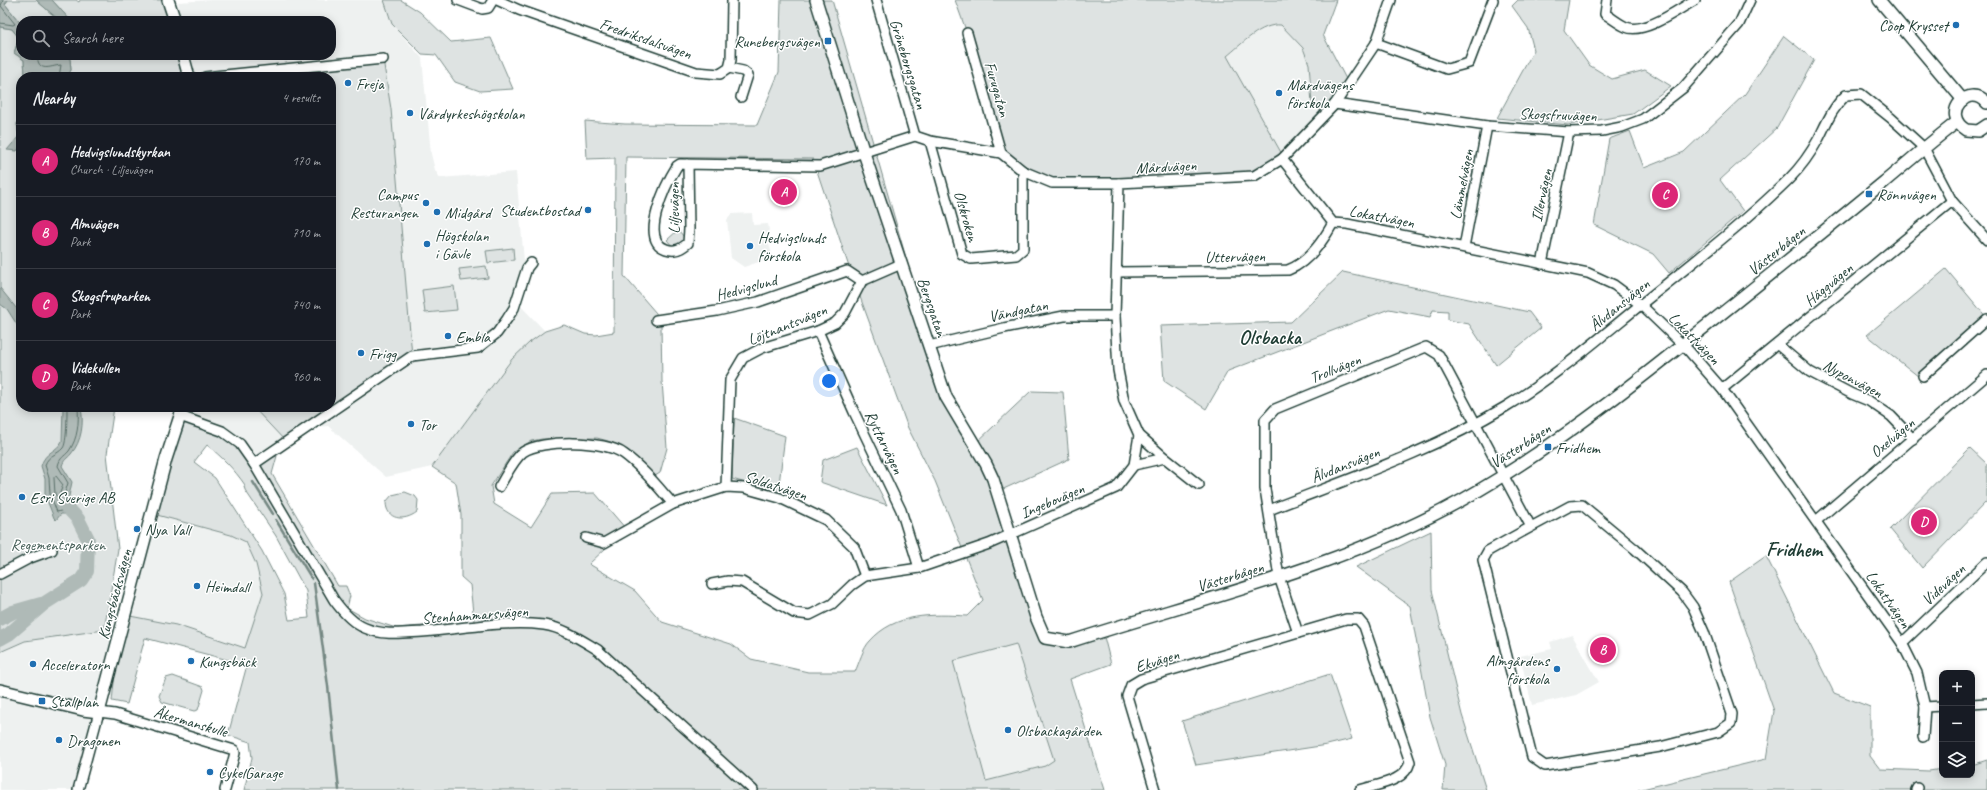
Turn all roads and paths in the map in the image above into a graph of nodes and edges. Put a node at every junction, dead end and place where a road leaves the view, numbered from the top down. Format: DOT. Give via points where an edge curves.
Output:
graph roads {
  1 [pos="168,0"];
  2 [pos="458,0"];
  3 [pos="493,0"];
  4 [pos="497,0"];
  5 [pos="732,0"];
  6 [pos="816,0"];
  7 [pos="876,0"];
  8 [pos="1391,0"];
  9 [pos="1493,0"];
  10 [pos="1607,0"];
  11 [pos="1695,0"];
  12 [pos="1750,0"];
  13 [pos="1879,0"];
  14 [pos="173,16"];
  15 [pos="967,33"];
  16 [pos="1376,43"];
  17 [pos="184,60"];
  18 [pos="383,60"];
  19 [pos="729,68"];
  20 [pos="188,72"];
  21 [pos="257,72"];
  22 [pos="741,97"];
  23 [pos="1963,100"];
  24 [pos="1987,103"];
  25 [pos="1335,104"];
  26 [pos="1957,122"];
  27 [pos="1487,126"];
  28 [pos="1986,129"];
  29 [pos="1569,132"];
  30 [pos="915,136"];
  31 [pos="930,141"];
  32 [pos="1924,148"];
  33 [pos="1001,152"];
  34 [pos="864,154"];
  35 [pos="1282,159"];
  36 [pos="688,164"];
  37 [pos="1023,171"];
  38 [pos="1119,183"];
  39 [pos="1952,200"];
  40 [pos="1333,223"];
  41 [pos="1987,240"];
  42 [pos="1464,247"];
  43 [pos="531,263"];
  44 [pos="901,264"];
  45 [pos="1542,264"];
  46 [pos="1116,272"];
  47 [pos="862,280"];
  48 [pos="1641,305"];
  49 [pos="1115,316"];
  50 [pos="1987,319"];
  51 [pos="656,320"];
  52 [pos="818,331"];
  53 [pos="1683,345"];
  54 [pos="1778,345"];
  55 [pos="929,346"];
  56 [pos="1923,376"];
  57 [pos="1986,378"];
  58 [pos="1722,389"];
  59 [pos="336,408"];
  60 [pos="181,412"];
  61 [pos="330,412"];
  62 [pos="1476,423"];
  63 [pos="1139,435"];
  64 [pos="1913,439"];
  65 [pos="1165,458"];
  66 [pos="254,464"];
  67 [pos="1134,465"];
  68 [pos="1504,475"];
  69 [pos="1199,485"];
  70 [pos="726,486"];
  71 [pos="499,487"];
  72 [pos="673,504"];
  73 [pos="1269,510"];
  74 [pos="1816,521"];
  75 [pos="1531,527"];
  76 [pos="1011,534"];
  77 [pos="586,538"];
  78 [pos="52,550"];
  79 [pos="1987,562"];
  80 [pos="920,568"];
  81 [pos="0,574"];
  82 [pos="865,576"];
  83 [pos="1279,577"];
  84 [pos="712,584"];
  85 [pos="1036,617"];
  86 [pos="1298,633"];
  87 [pos="1902,643"];
  88 [pos="0,690"];
  89 [pos="1987,703"];
  90 [pos="1975,704"];
  91 [pos="1939,706"];
  92 [pos="1925,707"];
  93 [pos="99,712"];
  94 [pos="1923,737"];
  95 [pos="78,790"];
  96 [pos="225,790"];
  97 [pos="753,790"];
  98 [pos="1155,790"];
  99 [pos="1360,790"];
  1 -- 14 [label="street"];
  2 -- 3 [label="street" via="482,9 488,8"];
  4 -- 19 [label="street, Fredriksdalsvägen" via="696,72 720,74"];
  5 -- 19 [label="street"];
  6 -- 34 [label="street, Bergsgatan"];
  7 -- 30 [label="street, Gröneborgsgatan"];
  8 -- 16 [label="street, Mårdvägen"];
  9 -- 16 [label="street" via="1469,63 1447,68"];
  10 -- 11 [label="street" via="1605,14 1627,28 1640,28"];
  12 -- 29 [label="street, Skogsfruvägen" via="1739,24 1683,88 1643,119 1602,131"];
  13 -- 23 [label="street"];
  15 -- 33 [label="street, Furugatan"];
  16 -- 25 [label="street, Mårdvägen"];
  17 -- 20 [label="street"];
  18 -- 21 [label="street"];
  19 -- 22 [label="street" via="748,75"];
  23 -- 24 [label="street" via="1974,96"];
  23 -- 26 [label="street" via="1955,112"];
  25 -- 27 [label="street, Skogsfruvägen"];
  25 -- 35 [label="street, Mårdvägen"];
  26 -- 28 [label="street" via="1966,130"];
  26 -- 32 [label="street, Västerbågen"];
  27 -- 29 [label="street, Skogsfruvägen"];
  27 -- 42 [label="street, Lämmelvägen"];
  29 -- 45 [label="street, Illervägen"];
  30 -- 31 [label="street"];
  30 -- 34 [label="street"];
  31 -- 33 [label="street"];
  31 -- 37 [label="street, Olskroken" via="962,254 972,259 1016,255 1023,249"];
  32 -- 39 [label="street"];
  32 -- 48 [label="street, Älvdansvägen" via="1861,94 1846,95 1836,104 1818,140 1791,176 1758,208"];
  32 -- 53 [label="street, Västerbågen"];
  33 -- 37 [label="street, Mårdvägen"];
  34 -- 36 [label="street, Liljevägen" via="820,166"];
  34 -- 44 [label="street, Bergsgatan"];
  35 -- 38 [label="street, Mårdvägen" via="1254,176"];
  35 -- 40 [label="street, Lokattvägen"];
  36 -- 36 [label="street, Liljevägen" via="676,166 658,206 656,241 662,248 672,251 681,249 688,243"];
  37 -- 38 [label="street, Mårdvägen" via="1052,183"];
  38 -- 46 [label="street"];
  39 -- 41 [label="street"];
  39 -- 54 [label="street, Häggvägen"];
  40 -- 42 [label="street, Lokattvägen"];
  40 -- 46 [label="street, Uttervägen" via="1325,237 1298,266 1288,270"];
  42 -- 45 [label="street, Lokattvägen"];
  43 -- 59 [label="street" via="514,308 489,340 478,348 412,356"];
  44 -- 47 [label="street"];
  44 -- 55 [label="street, Bergsgatan"];
  45 -- 48 [label="street, Lokattvägen" via="1588,273 1614,285"];
  46 -- 49 [label="street"];
  47 -- 51 [label="street, Hedvigslund" via="847,271 758,302"];
  47 -- 52 [label="street, Löjtnantsvägen" via="845,313 835,323"];
  48 -- 53 [label="street, Lokattvägen"];
  48 -- 62 [label="street, Älvdansvägen" via="1571,362 1507,406"];
  49 -- 55 [label="street, Vändgatan" via="1064,316"];
  49 -- 63 [label="street" via="1118,370 1124,401"];
  50 -- 56 [label="street"];
  52 -- 70 [label="street, Löjtnantsvägen" via="762,348 743,358 730,380"];
  52 -- 80 [label="street, Ryttarvägen" via="901,510"];
  53 -- 58 [label="street, Lokattvägen"];
  53 -- 68 [label="street, Västerbågen" via="1587,420"];
  54 -- 58 [label="street, Häggvägen"];
  54 -- 64 [label="street, Nyponvägen" via="1810,372 1869,401 1891,416"];
  55 -- 76 [label="street, Bergsgatan" via="946,397 993,479"];
  57 -- 64 [label="street, Oxelvägen"];
  58 -- 74 [label="street, Lokattvägen"];
  60 -- 66 [label="street, Stenhammarsvägen" via="222,431 240,444"];
  60 -- 93 [label="street, Kungsbäcksvägen" via="166,459"];
  61 -- 66 [label="street"];
  62 -- 68 [label="street, Trollvägen"];
  62 -- 73 [label="street, Älvdansvägen" via="1417,451"];
  62 -- 73 [label="street, Trollvägen" via="1439,355 1426,347 1275,409 1265,420 1265,489"];
  63 -- 65 [label="street"];
  63 -- 67 [label="street, Ingebovägen"];
  64 -- 74 [label="street, Oxelvägen"];
  65 -- 67 [label="street"];
  65 -- 69 [label="street"];
  66 -- 97 [label="street, Stenhammarsvägen" via="334,600 350,619 364,628 377,632 400,634 511,624 544,625 570,634 598,650"];
  67 -- 76 [label="street, Ingebovägen" via="1116,488"];
  68 -- 75 [label="street, Trollvägen"];
  68 -- 83 [label="street, Västerbågen" via="1460,501 1398,532 1336,558"];
  70 -- 72 [label="street, Soldatvägen"];
  70 -- 82 [label="street, Soldatvägen" via="780,498 826,520 854,547"];
  71 -- 72 [label="street" via="519,456 534,447 597,443 616,449 628,457"];
  72 -- 77 [label="street, Soldatvägen" via="604,543"];
  73 -- 83 [label="street, Trollvägen"];
  74 -- 87 [label="street, Lokattvägen"];
  75 -- 75 [label="street" via="1570,506 1582,505 1682,592 1693,607 1704,632 1732,714 1731,723 1718,732 1660,747 1545,766 1532,758 1483,560 1488,551"];
  76 -- 80 [label="street, Ingebovägen"];
  76 -- 85 [label="street, Bergsgatan"];
  78 -- 81 [label="street"];
  79 -- 87 [label="street, Videvägen"];
  80 -- 82 [label="street, Ingebovägen"];
  82 -- 84 [label="street, Ingebovägen" via="832,604 810,615 794,612 742,582"];
  83 -- 85 [label="street, Västerbågen" via="1069,642 1045,638"];
  83 -- 86 [label="street"];
  86 -- 98 [label="street, Ekvägen" via="1141,679 1131,685 1127,696"];
  86 -- 99 [label="street, Ekvägen" via="1346,619 1358,620 1364,626 1410,762 1408,770 1401,777"];
  87 -- 92 [label="street, Lokattvägen" via="1917,673"];
  88 -- 93 [label="street"];
  89 -- 90 [label="street"];
  91 -- 92 [label="street"];
  92 -- 94 [label="street, Lokattvägen"];
  93 -- 95 [label="street, Kungsbäcksvägen"];
  93 -- 96 [label="street, Åkermanskulle" via="115,714 234,750 236,753"];
}
